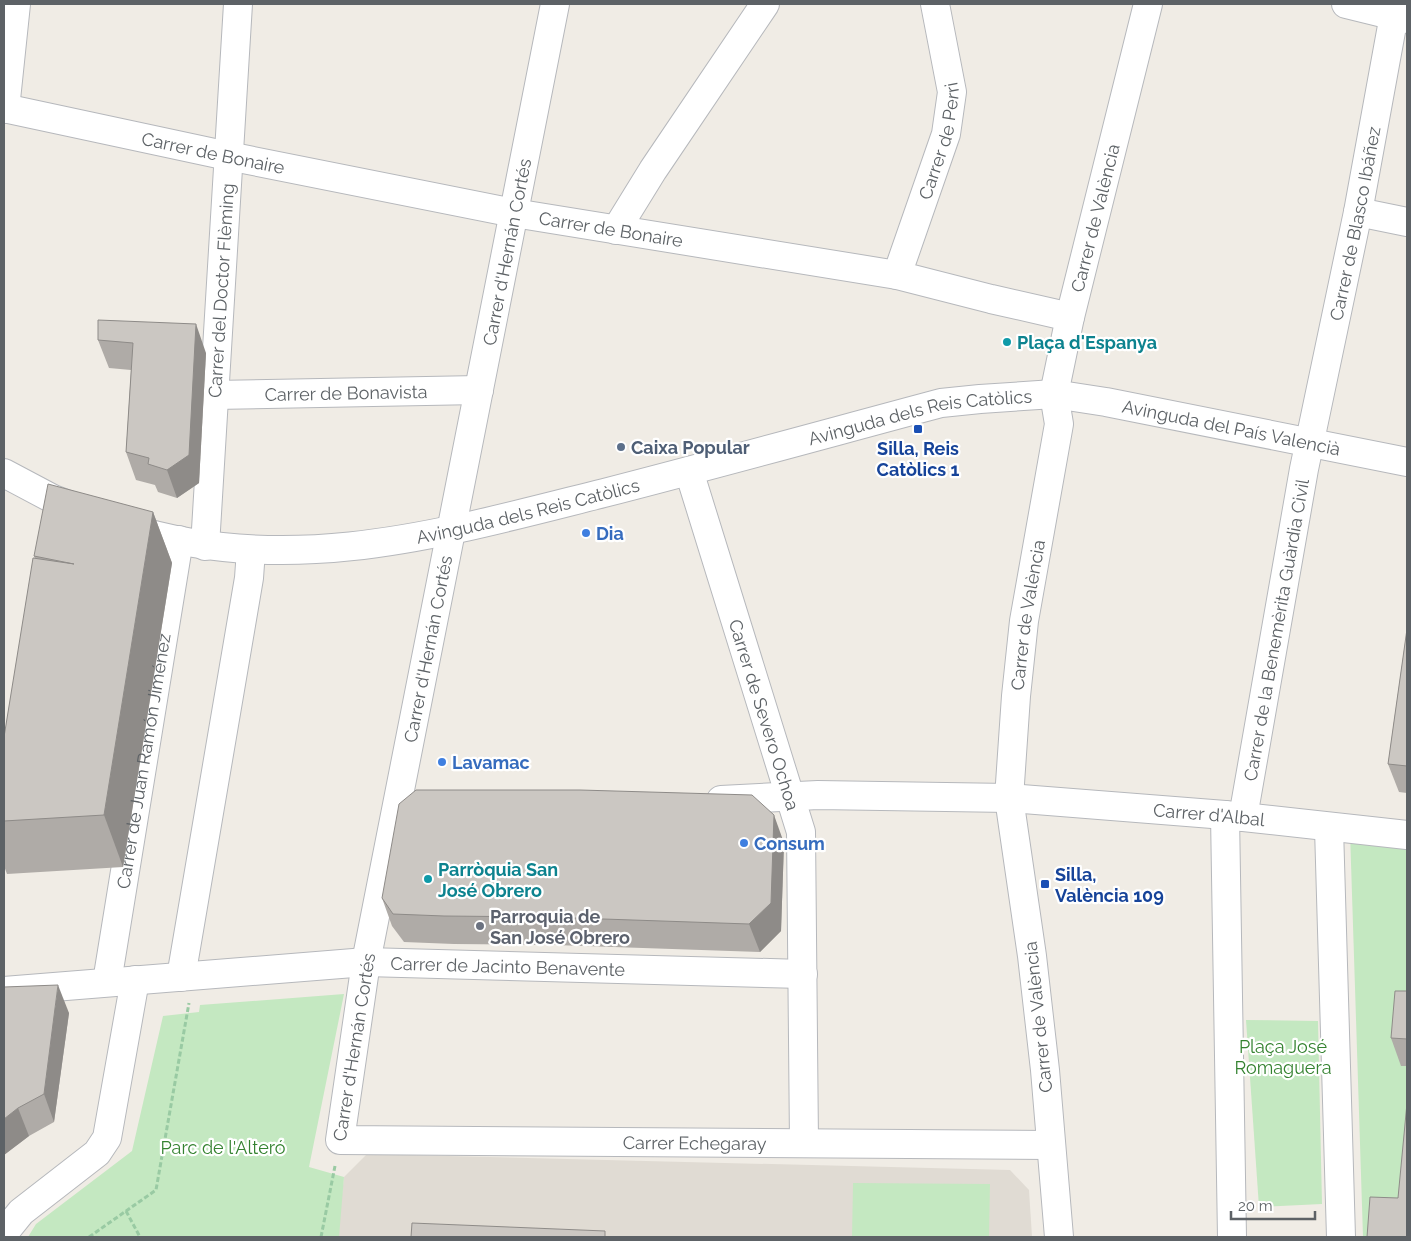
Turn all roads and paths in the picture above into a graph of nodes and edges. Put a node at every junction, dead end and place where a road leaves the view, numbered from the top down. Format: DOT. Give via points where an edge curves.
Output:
graph roads {
  1 [pos="16,4"];
  2 [pos="238,4"];
  3 [pos="555,4"];
  4 [pos="765,4"];
  5 [pos="935,4"];
  6 [pos="1148,4"];
  7 [pos="1346,4"];
  8 [pos="1399,13"];
  9 [pos="4,108"];
  10 [pos="228,156"];
  11 [pos="1358,212"];
  12 [pos="514,213"];
  13 [pos="1407,222"];
  14 [pos="616,230"];
  15 [pos="898,275"];
  16 [pos="1070,317"];
  17 [pos="480,390"];
  18 [pos="1054,394"];
  19 [pos="214,395"];
  20 [pos="1310,443"];
  21 [pos="1407,462"];
  22 [pos="689,471"];
  23 [pos="4,473"];
  24 [pos="451,531"];
  25 [pos="192,543"];
  26 [pos="251,550"];
  27 [pos="789,798"];
  28 [pos="1009,798"];
  29 [pos="701,800"];
  30 [pos="1234,816"];
  31 [pos="1329,828"];
  32 [pos="1407,835"];
  33 [pos="366,962"];
  34 [pos="803,974"];
  35 [pos="181,977"];
  36 [pos="135,980"];
  37 [pos="107,982"];
  38 [pos="4,991"];
  39 [pos="188,1010"];
  40 [pos="340,1140"];
  41 [pos="804,1143"];
  42 [pos="1050,1144"];
  43 [pos="126,1211"];
  44 [pos="4,1233"];
  45 [pos="89,1237"];
  46 [pos="140,1237"];
  47 [pos="321,1237"];
  48 [pos="1059,1237"];
  49 [pos="1232,1237"];
  50 [pos="1341,1237"];
  1 -- 9 [label="street"];
  2 -- 10 [label="street, Carrer del Doctor Flèming"];
  3 -- 12 [label="street, Carrer d'Hernán Cortés"];
  4 -- 14 [label="street"];
  5 -- 15 [label="street, Carrer de Perri" via="951,101 946,134"];
  6 -- 16 [label="street, Carrer de València"];
  7 -- 8 [label="street"];
  8 -- 11 [label="street, Carrer de Blasco Ibáñez"];
  9 -- 10 [label="street, Carrer de Bonaire"];
  10 -- 12 [label="street, Carrer de Bonaire"];
  10 -- 19 [label="street, Carrer del Doctor Flèming"];
  11 -- 13 [label="street"];
  11 -- 20 [label="street, Carrer de Blasco Ibáñez"];
  12 -- 14 [label="street, Carrer de Bonaire"];
  12 -- 17 [label="street, Carrer d'Hernán Cortés"];
  14 -- 15 [label="street, Carrer de Bonaire"];
  15 -- 16 [label="street, Carrer de Bonaire"];
  16 -- 18 [label="street, Carrer de València"];
  17 -- 19 [label="street, Carrer de Bonavista"];
  17 -- 24 [label="street, Carrer d'Hernán Cortés"];
  18 -- 20 [label="street, Avinguda del País Valencià"];
  18 -- 22 [label="street, Avinguda dels Reis Catòlics" via="941,403"];
  18 -- 28 [label="street, Carrer de València" via="1059,424 1024,621"];
  19 -- 25 [label="street, Carrer del Doctor Flèming"];
  20 -- 21 [label="street, Avinguda del País Valencià"];
  20 -- 30 [label="street, Carrer de la Benemèrita Guàrdia Civil"];
  22 -- 24 [label="street, Avinguda dels Reis Catòlics"];
  22 -- 27 [label="street, Carrer de Severo Ochoa"];
  23 -- 25 [label="street, Avinguda dels Reis Catòlics" via="50,511"];
  24 -- 26 [label="street, Avinguda dels Reis Catòlics" via="360,547 278,552"];
  24 -- 33 [label="street, Carrer d'Hernán Cortés" via="410,796"];
  25 -- 26 [label="street, Avinguda dels Reis Catòlics"];
  25 -- 37 [label="street, Carrer de Juan Ramón Jiménez"];
  26 -- 35 [label="street" via="249,578"];
  27 -- 28 [label="street, Carrer d'Albal" via="818,795"];
  27 -- 29 [label="street, Carrer d'Albal"];
  27 -- 34 [label="street, Carrer de Severo Ochoa" via="801,832"];
  28 -- 30 [label="street, Carrer d'Albal"];
  28 -- 42 [label="street, Carrer de València" via="1033,966"];
  30 -- 31 [label="street, Carrer d'Albal"];
  30 -- 49 [label="street, Carrer de la Benemèrita Guàrdia Civil"];
  31 -- 32 [label="street, Carrer d'Albal"];
  31 -- 50 [label="street"];
  33 -- 34 [label="street, Carrer de Jacinto Benavente"];
  33 -- 35 [label="street, Carrer de Jacinto Benavente"];
  33 -- 40 [label="street, Carrer d'Hernán Cortés"];
  34 -- 41 [label="street, Carrer de Severo Ochoa"];
  35 -- 36 [label="street, Carrer de Jacinto Benavente"];
  36 -- 37 [label="street, Carrer de Jacinto Benavente"];
  36 -- 44 [label="street" via="107,1138 98,1153 21,1212"];
  37 -- 38 [label="street, Carrer de Jacinto Benavente"];
  39 -- 43 [label="path" via="156,1190"];
  40 -- 41 [label="street, Carrer Echegaray"];
  40 -- 47 [label="path, Carrer d'Hernán Cortés"];
  41 -- 42 [label="street, Carrer Echegaray"];
  42 -- 48 [label="street, Carrer de València"];
  43 -- 45 [label="path"];
  43 -- 46 [label="path"];
}
